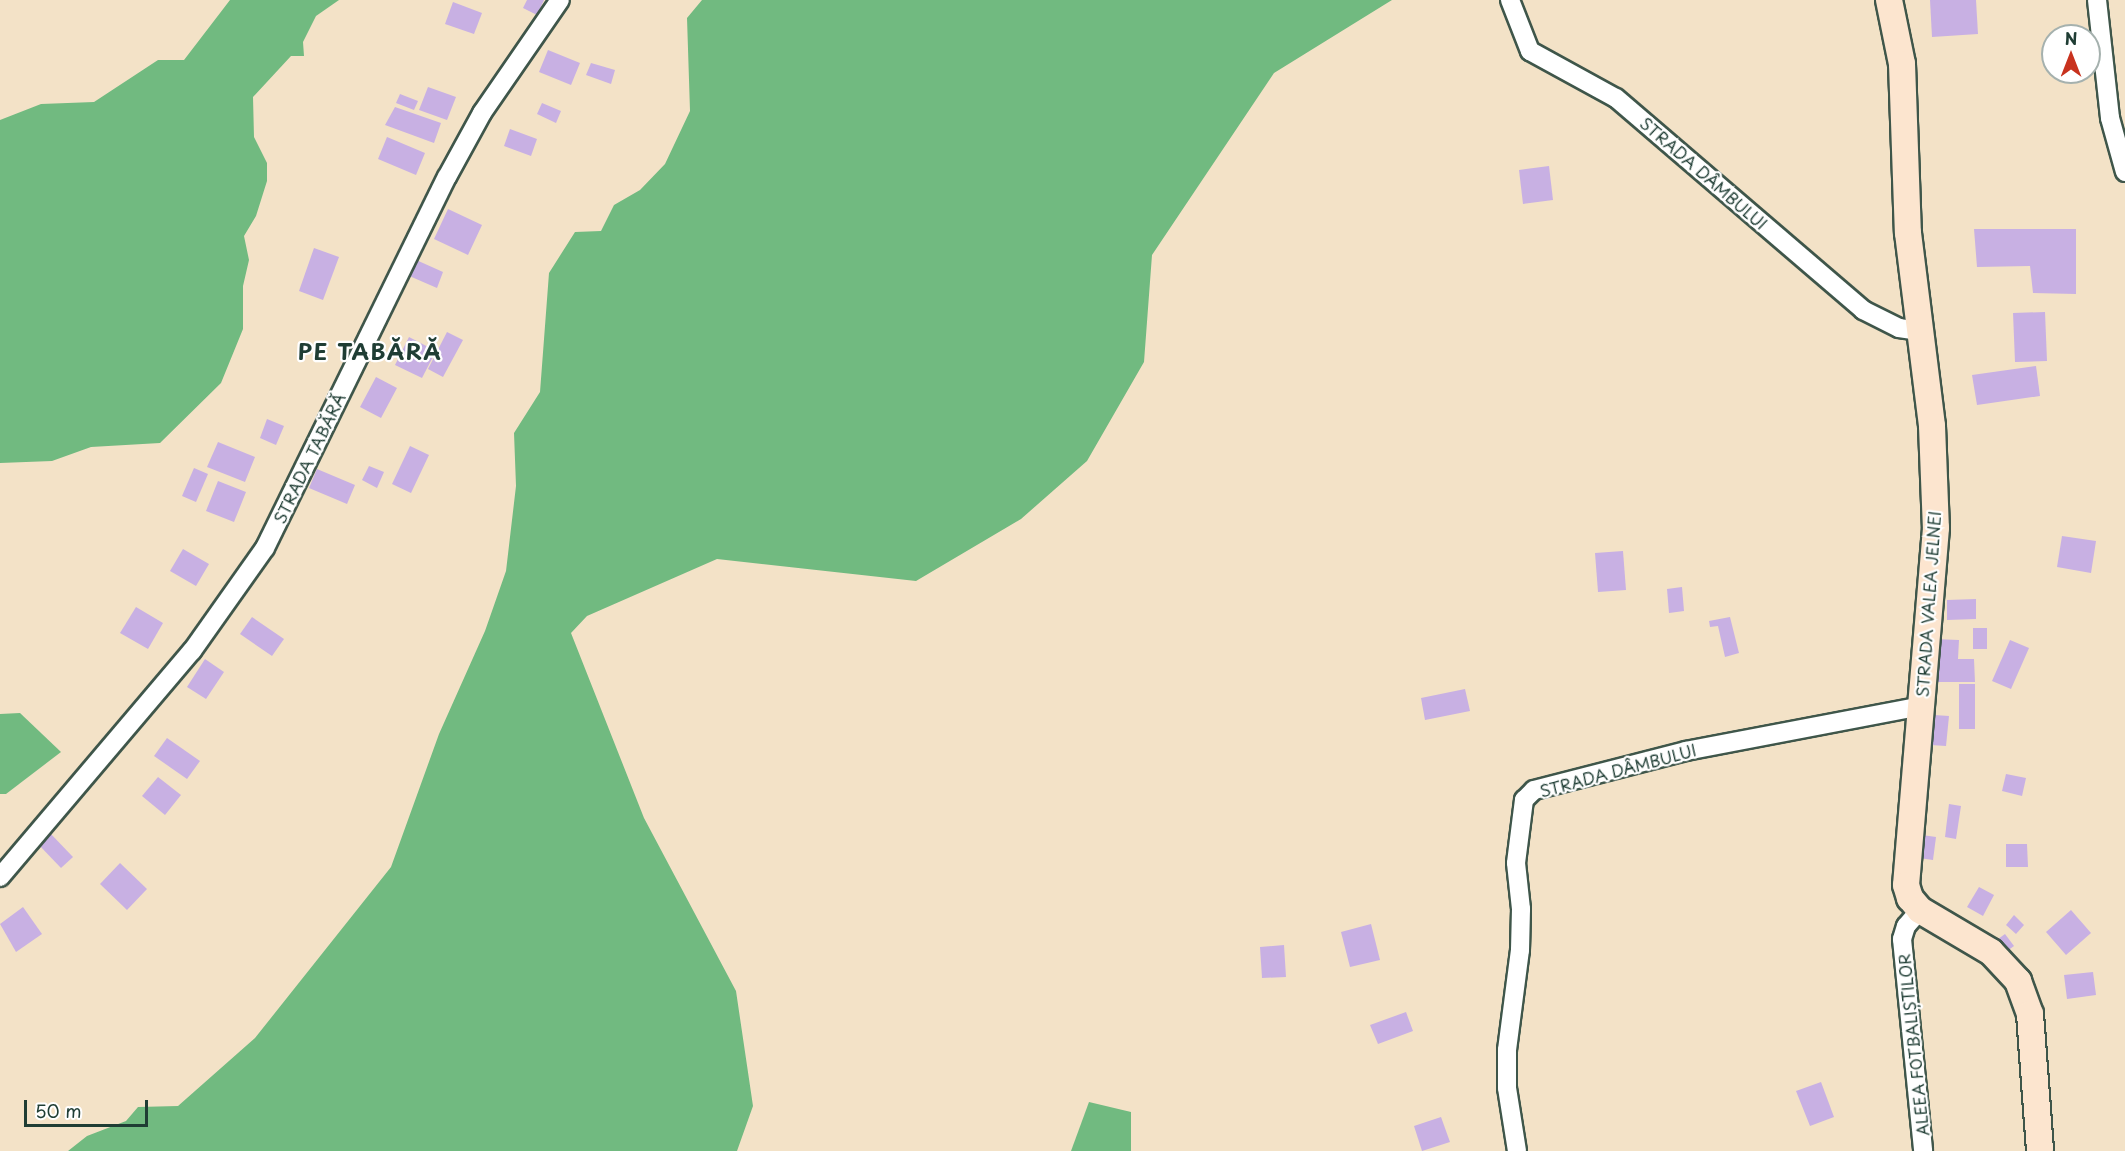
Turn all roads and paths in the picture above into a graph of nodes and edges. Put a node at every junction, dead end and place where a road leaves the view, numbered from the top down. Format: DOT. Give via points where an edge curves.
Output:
graph roads {
  1 [pos="560,0"];
  2 [pos="1510,0"];
  3 [pos="1889,0"];
  4 [pos="2097,0"];
  5 [pos="2125,172"];
  6 [pos="1918,330"];
  7 [pos="1921,706"];
  8 [pos="0,877"];
  9 [pos="1920,910"];
  10 [pos="1517,1151"];
  11 [pos="1923,1151"];
  12 [pos="2040,1151"];
  1 -- 8 [label="street, STRADA TABĂRĂ" via="482,113 447,177 265,548 192,651"];
  2 -- 6 [label="street, STRADA DÂMBULUI" via="1530,51 1616,98 1863,309 1899,328"];
  3 -- 6 [label="main road, STRADA VALEA JELNEI" via="1902,64 1908,233"];
  4 -- 5 [label="street" via="2110,118"];
  6 -- 7 [label="main road, STRADA VALEA JELNEI" via="1932,426 1936,528"];
  7 -- 9 [label="main road, STRADA VALEA JELNEI" via="1906,861 1910,898"];
  7 -- 10 [label="street, STRADA DÂMBULUI" via="1686,751 1534,790 1524,800 1517,831 1520,950 1507,1050 1507,1088"];
  9 -- 11 [label="street, ALEEA FOTBALIȘTILOR" via="1905,926 1902,939"];
  9 -- 12 [label="main road" via="1991,952 2018,981 2030,1014"];
}
